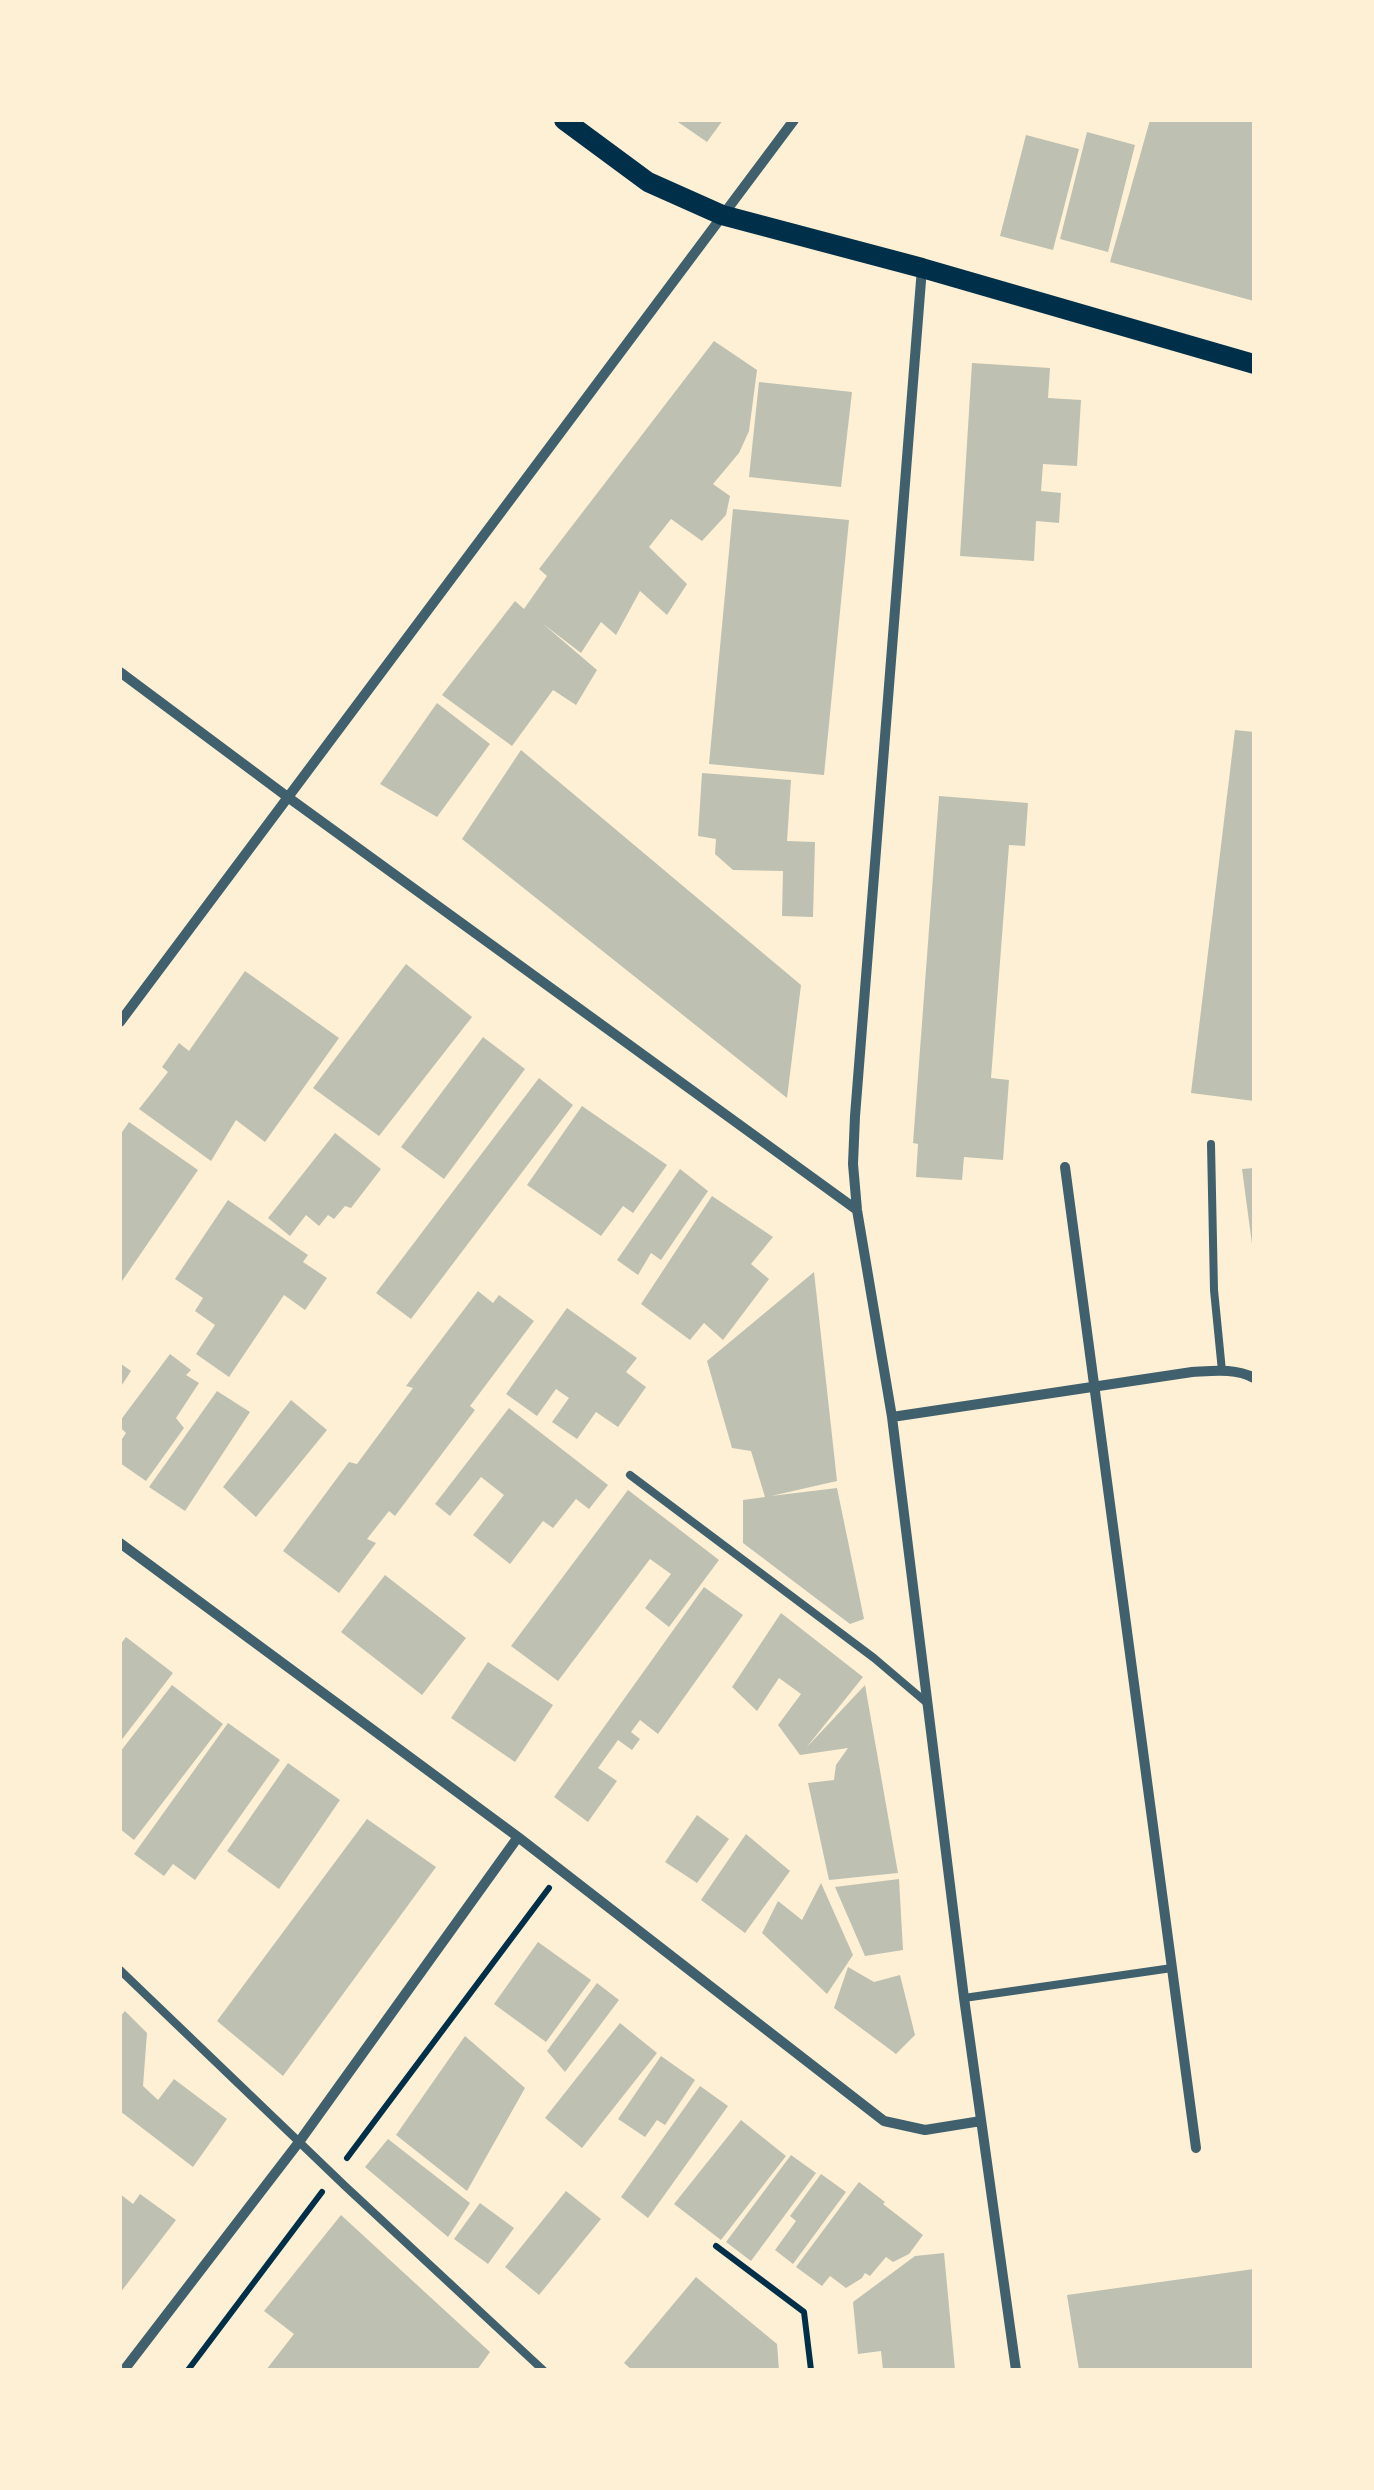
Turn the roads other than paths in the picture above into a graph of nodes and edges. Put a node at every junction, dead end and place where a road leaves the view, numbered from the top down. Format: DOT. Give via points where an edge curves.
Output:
graph roads {
  1 [pos="564,120"];
  2 [pos="794,120"];
  3 [pos="722,215"];
  4 [pos="922,268"];
  5 [pos="1254,364"];
  6 [pos="120,672"];
  7 [pos="290,798"];
  8 [pos="120,1022"];
  9 [pos="1211,1144"];
  10 [pos="1065,1168"];
  11 [pos="857,1210"];
  12 [pos="1222,1371"];
  13 [pos="1254,1378"];
  14 [pos="1094,1386"];
  15 [pos="892,1417"];
  16 [pos="630,1475"];
  17 [pos="120,1543"];
  18 [pos="928,1703"];
  19 [pos="518,1837"];
  20 [pos="1172,1968"];
  21 [pos="120,1970"];
  22 [pos="964,1998"];
  23 [pos="981,2121"];
  24 [pos="299,2142"];
  25 [pos="1196,2148"];
  26 [pos="124,2370"];
  27 [pos="544,2370"];
  28 [pos="1016,2370"];
  1 -- 3 [label="main road" via="648,182"];
  2 -- 3 [label="street"];
  3 -- 4 [label="main road"];
  3 -- 7 [label="street"];
  4 -- 5 [label="main road"];
  4 -- 11 [label="street" via="855,1116"];
  6 -- 7 [label="street"];
  7 -- 8 [label="street"];
  7 -- 11 [label="street"];
  9 -- 12 [label="lane"];
  10 -- 14 [label="street"];
  11 -- 15 [label="street"];
  12 -- 13 [label="street"];
  12 -- 14 [label="street"];
  14 -- 15 [label="street"];
  14 -- 20 [label="street"];
  15 -- 18 [label="street"];
  16 -- 18 [label="lane"];
  17 -- 19 [label="street"];
  18 -- 22 [label="street"];
  19 -- 23 [label="street" via="884,2120 924,2130"];
  19 -- 24 [label="street"];
  20 -- 22 [label="lane"];
  20 -- 25 [label="street"];
  21 -- 24 [label="lane"];
  22 -- 23 [label="street"];
  23 -- 28 [label="street"];
  24 -- 26 [label="street"];
  24 -- 27 [label="lane"];
}
